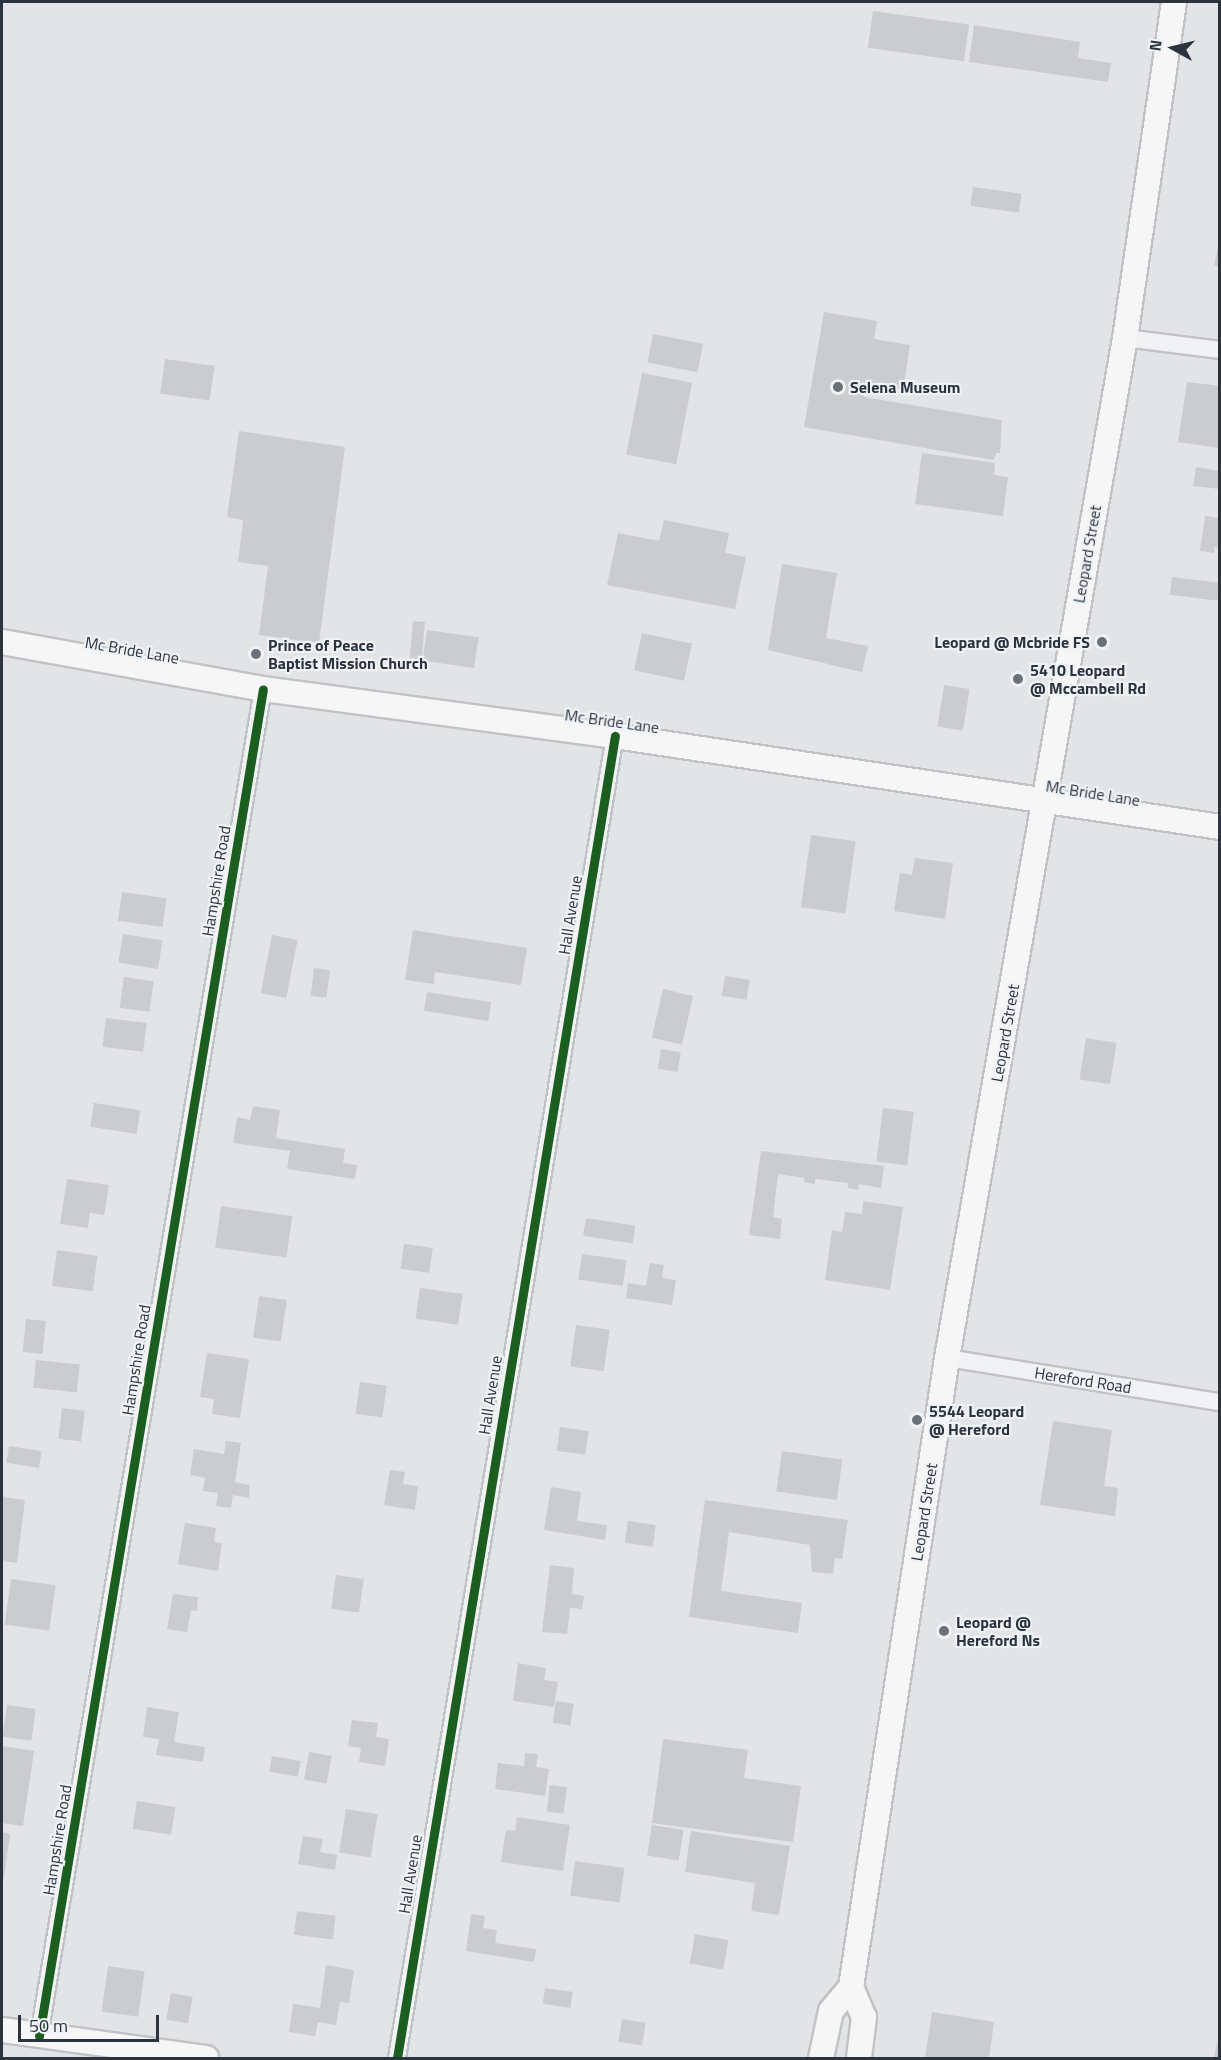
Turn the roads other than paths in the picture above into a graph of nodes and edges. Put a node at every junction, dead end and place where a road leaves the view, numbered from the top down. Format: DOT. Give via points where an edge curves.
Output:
graph roads {
  1 [pos="1174,2"];
  2 [pos="1125,338"];
  3 [pos="1220,350"];
  4 [pos="2,642"];
  5 [pos="263,689"];
  6 [pos="615,736"];
  7 [pos="1046,801"];
  8 [pos="1220,827"];
  9 [pos="947,1358"];
  10 [pos="1220,1402"];
  11 [pos="851,1987"];
  12 [pos="2,2030"];
  13 [pos="39,2036"];
  14 [pos="206,2058"];
  15 [pos="397,2058"];
  16 [pos="821,2058"];
  17 [pos="859,2058"];
  1 -- 2 [label="main road, Leopard Street"];
  2 -- 3 [label="street"];
  2 -- 7 [label="main road, Leopard Street"];
  4 -- 5 [label="main road, Mc Bride Lane"];
  5 -- 6 [label="main road, Mc Bride Lane"];
  5 -- 13 [label="street, Hampshire Road"];
  6 -- 7 [label="main road, Mc Bride Lane"];
  6 -- 15 [label="street, Hall Avenue"];
  7 -- 8 [label="main road, Mc Bride Lane"];
  7 -- 9 [label="main road, Leopard Street"];
  9 -- 10 [label="street, Hereford Road"];
  9 -- 11 [label="main road, Leopard Street"];
  11 -- 16 [label="main road" via="831,2011"];
  11 -- 17 [label="main road" via="864,2017"];
  12 -- 13 [label="main road"];
  13 -- 14 [label="main road"];
}
